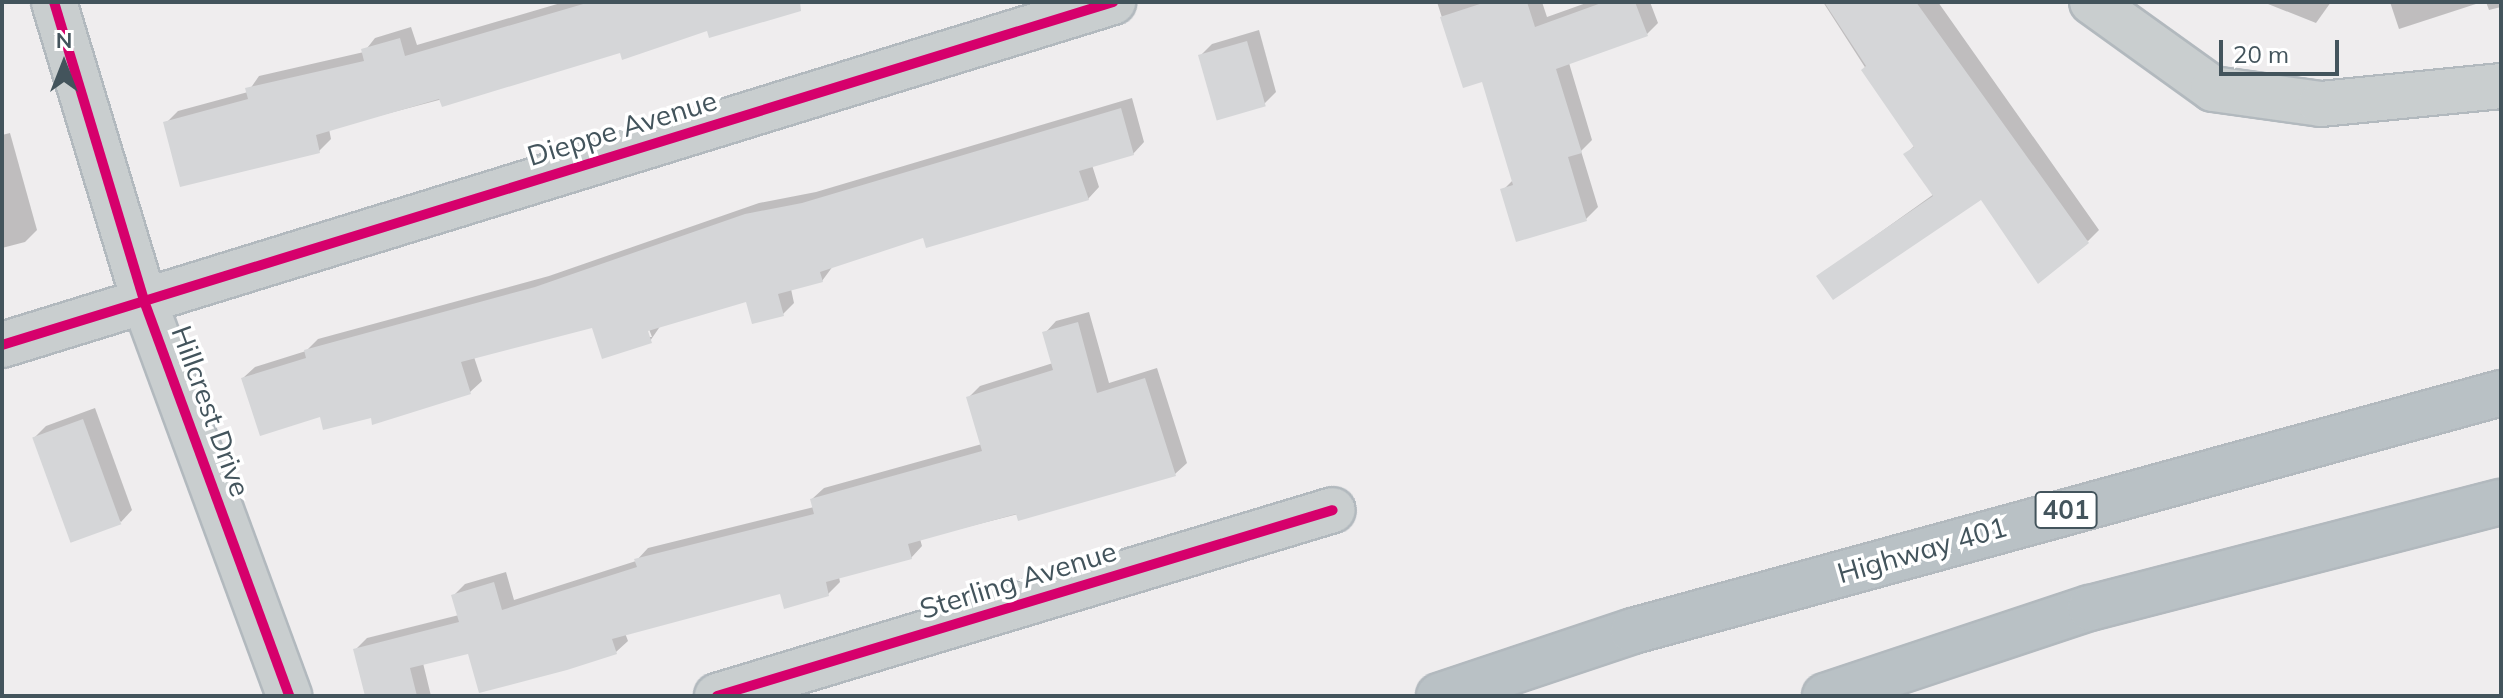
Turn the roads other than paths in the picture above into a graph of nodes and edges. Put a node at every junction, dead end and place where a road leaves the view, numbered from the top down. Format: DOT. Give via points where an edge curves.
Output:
graph roads {
  1 [pos="54,2"];
  2 [pos="1113,2"];
  3 [pos="2092,2"];
  4 [pos="2501,86"];
  5 [pos="144,301"];
  6 [pos="2,345"];
  7 [pos="2501,393"];
  8 [pos="2501,502"];
  9 [pos="1333,510"];
  10 [pos="2501,533"];
  11 [pos="2090,608"];
  12 [pos="289,696"];
  13 [pos="717,696"];
  14 [pos="1439,696"];
  15 [pos="1825,696"];
  1 -- 5 [label="street, Hillcrest Drive"];
  2 -- 5 [label="street, Dieppe Avenue"];
  3 -- 4 [label="street" via="2213,89 2321,104"];
  5 -- 6 [label="street, Dieppe Avenue"];
  5 -- 12 [label="street, Hillcrest Drive"];
  7 -- 14 [label="highway, Highway 401 / 401" via="1633,631"];
  8 -- 11 [label="highway"];
  9 -- 13 [label="street, Sterling Avenue"];
  10 -- 11 [label="highway"];
  11 -- 15 [label="highway"];
}
